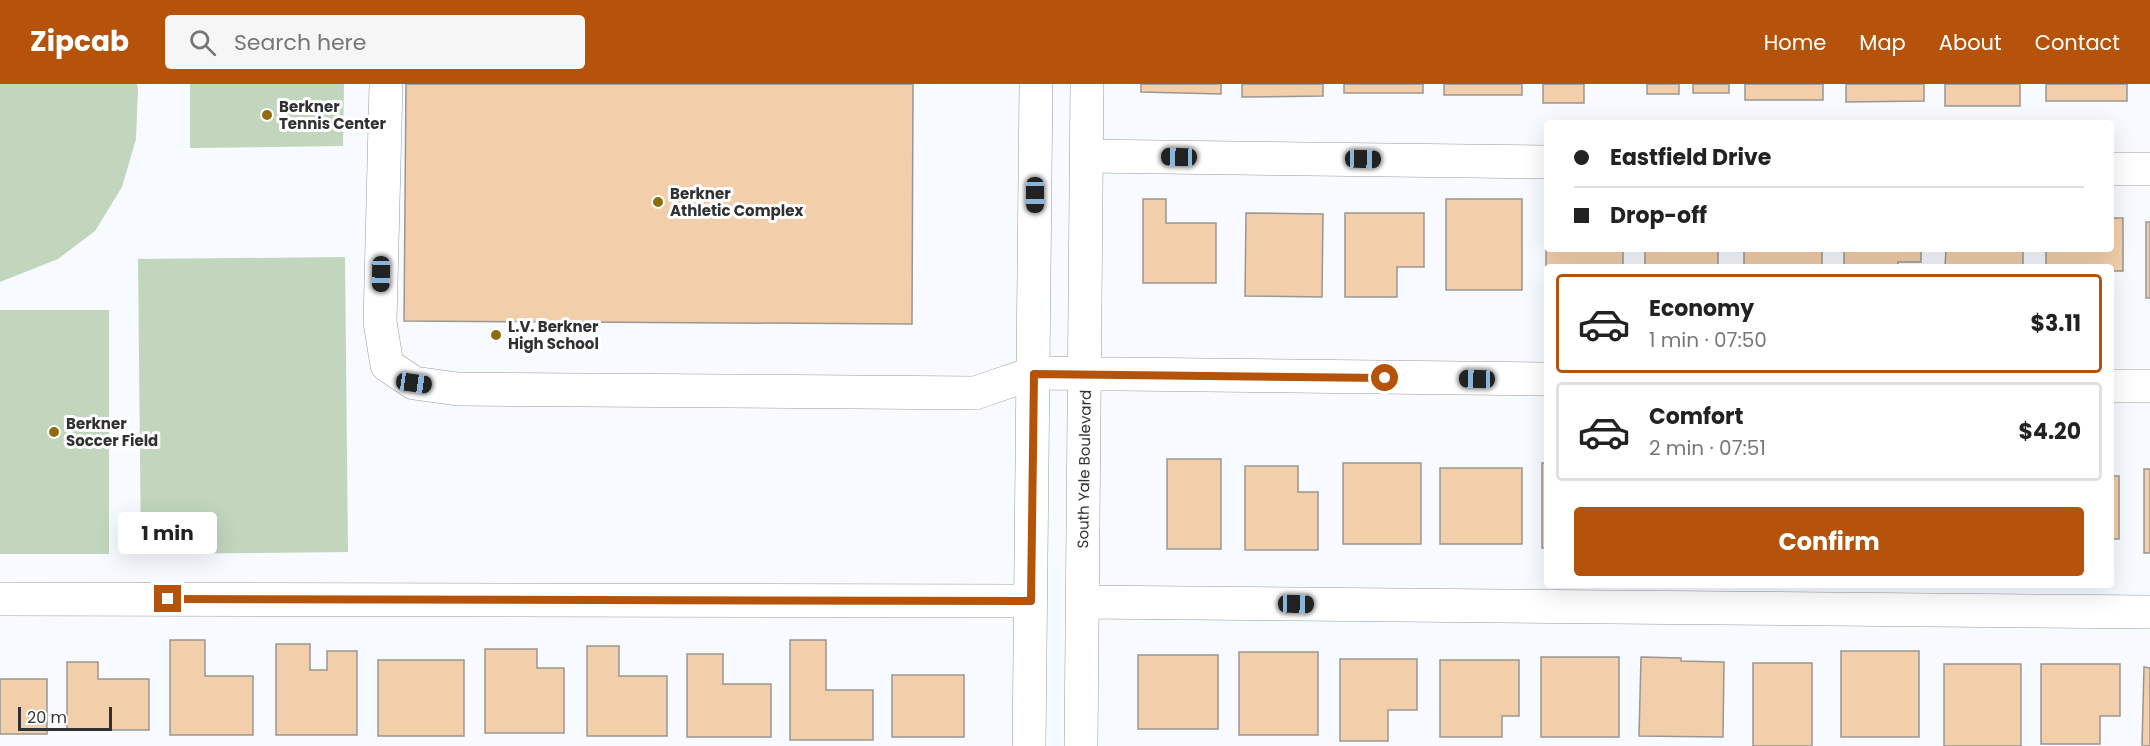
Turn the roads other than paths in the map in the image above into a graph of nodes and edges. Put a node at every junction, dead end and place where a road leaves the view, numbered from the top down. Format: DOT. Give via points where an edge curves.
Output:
graph roads {
  1 [pos="386,84"];
  2 [pos="1036,84"];
  3 [pos="1088,84"];
  4 [pos="1087,156"];
  5 [pos="1544,162"];
  6 [pos="2114,169"];
  7 [pos="2150,169"];
  8 [pos="1034,374"];
  9 [pos="1086,374"];
  10 [pos="1544,379"];
  11 [pos="2114,386"];
  12 [pos="2150,386"];
  13 [pos="0,599"];
  14 [pos="1031,601"];
  15 [pos="1083,602"];
  16 [pos="2150,612"];
  17 [pos="1029,746"];
  18 [pos="1081,746"];
  1 -- 8 [label="street" via="380,322 387,365 414,383 458,389 975,393"];
  2 -- 8 [label="street"];
  3 -- 4 [label="street, South Yale Boulevard"];
  4 -- 5 [label="street"];
  4 -- 9 [label="street, South Yale Boulevard"];
  6 -- 7 [label="street"];
  8 -- 9 [label="street"];
  8 -- 14 [label="street"];
  9 -- 10 [label="street"];
  9 -- 15 [label="street, South Yale Boulevard"];
  11 -- 12 [label="street"];
  13 -- 14 [label="street"];
  14 -- 17 [label="street"];
  15 -- 16 [label="street"];
  15 -- 18 [label="street, South Yale Boulevard"];
}
